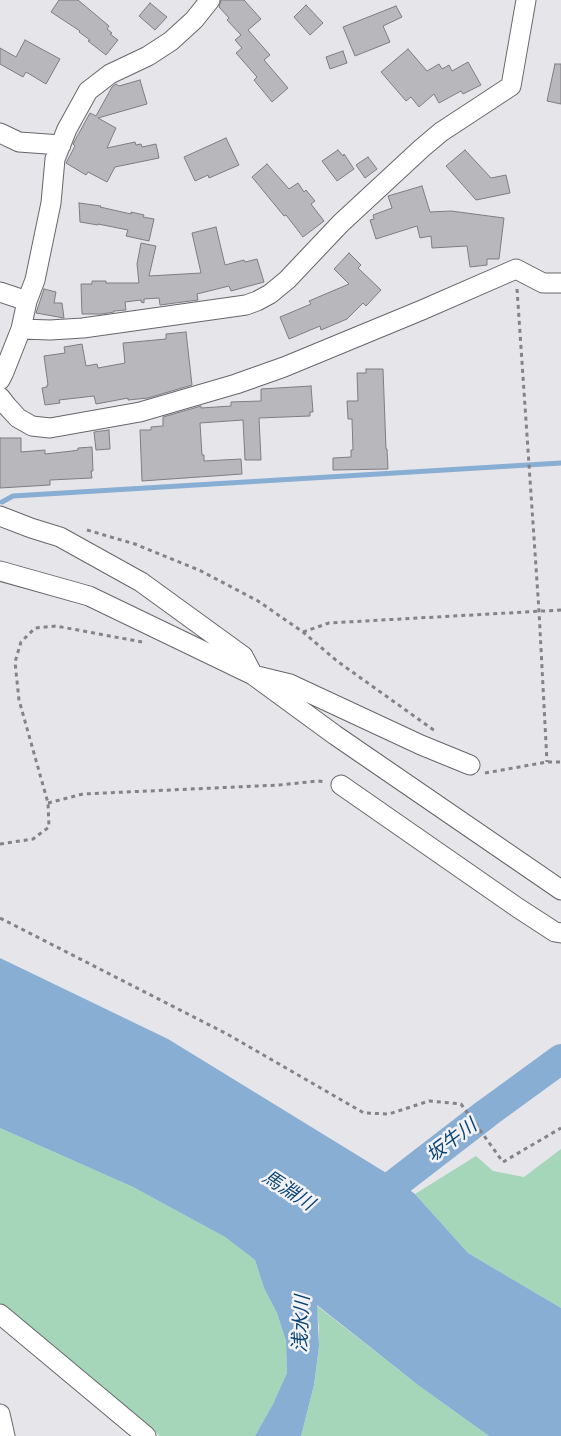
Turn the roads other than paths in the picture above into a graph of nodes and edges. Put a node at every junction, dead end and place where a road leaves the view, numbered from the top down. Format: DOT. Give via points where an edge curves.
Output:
graph roads {
  1 [pos="210,0"];
  2 [pos="526,0"];
  3 [pos="0,133"];
  4 [pos="61,145"];
  5 [pos="561,283"];
  6 [pos="0,292"];
  7 [pos="27,301"];
  8 [pos="21,329"];
  9 [pos="0,380"];
  10 [pos="0,397"];
  11 [pos="0,516"];
  12 [pos="0,571"];
  13 [pos="253,675"];
  14 [pos="470,765"];
  15 [pos="341,785"];
  16 [pos="561,890"];
  17 [pos="561,933"];
  18 [pos="0,1314"];
  19 [pos="0,1414"];
  20 [pos="5,1436"];
  21 [pos="146,1436"];
  1 -- 4 [label="street" via="171,41 110,74 88,91"];
  2 -- 8 [label="street" via="512,86 440,132 270,294 246,304 111,324 50,330"];
  3 -- 4 [label="street" via="19,142"];
  4 -- 7 [label="street" via="55,159 51,203 35,280"];
  5 -- 10 [label="street" via="543,284 516,269 284,368 140,412 50,428 32,426 18,418"];
  6 -- 7 [label="street"];
  7 -- 8 [label="street"];
  8 -- 9 [label="street"];
  11 -- 13 [label="street" via="60,537 141,582 242,656"];
  12 -- 13 [label="street" via="89,596"];
  13 -- 14 [label="street" via="290,684"];
  13 -- 16 [label="street"];
  15 -- 17 [label="street" via="518,908"];
  18 -- 21 [label="street"];
  19 -- 20 [label="street"];
}
